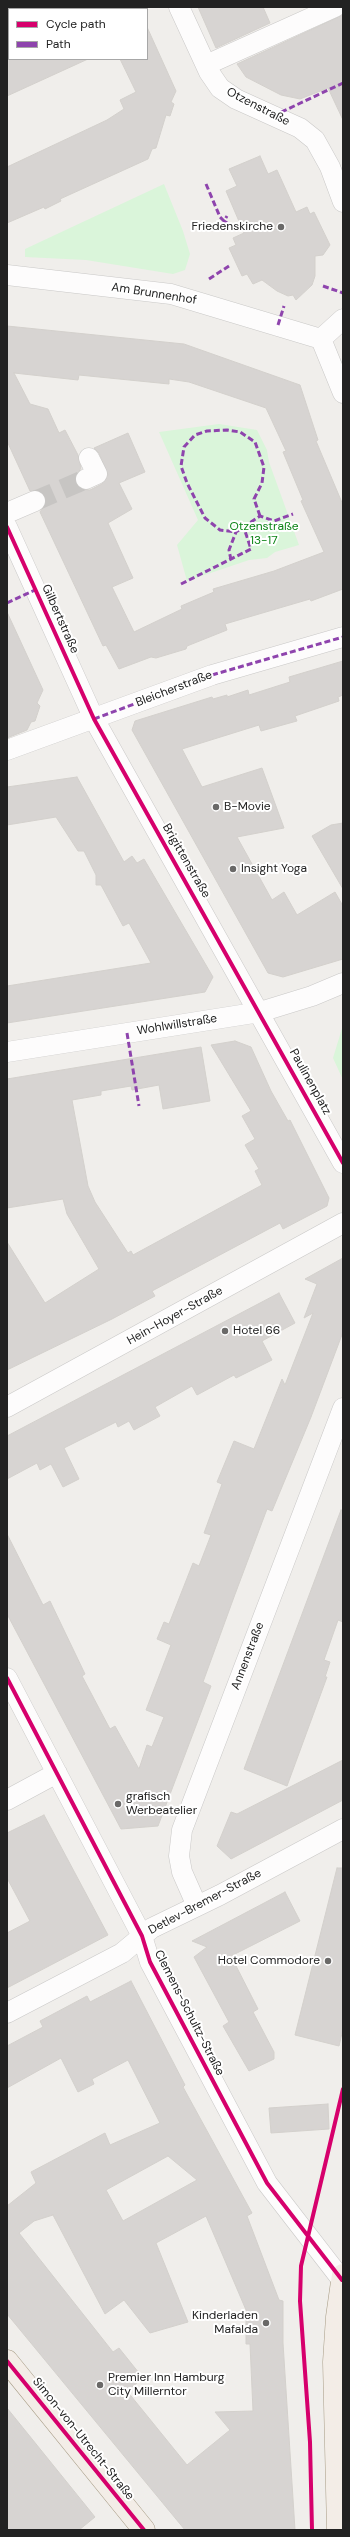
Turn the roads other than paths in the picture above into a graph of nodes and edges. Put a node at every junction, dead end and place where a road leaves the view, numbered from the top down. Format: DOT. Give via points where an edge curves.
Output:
graph roads {
  1 [pos="180,7"];
  2 [pos="335,7"];
  3 [pos="206,65"];
  4 [pos="336,164"];
  5 [pos="343,202"];
  6 [pos="7,275"];
  7 [pos="343,319"];
  8 [pos="320,339"];
  9 [pos="343,392"];
  10 [pos="89,458"];
  11 [pos="86,479"];
  12 [pos="34,501"];
  13 [pos="7,513"];
  14 [pos="7,527"];
  15 [pos="343,637"];
  16 [pos="94,719"];
  17 [pos="7,750"];
  18 [pos="343,982"];
  19 [pos="260,1012"];
  20 [pos="7,1052"];
  21 [pos="343,1163"];
  22 [pos="343,1223"];
  23 [pos="7,1407"];
  24 [pos="343,1408"];
  25 [pos="7,1678"];
  26 [pos="57,1773"];
  27 [pos="7,1800"];
  28 [pos="343,1829"];
  29 [pos="197,1906"];
  30 [pos="142,1936"];
  31 [pos="7,2013"];
  32 [pos="343,2277"];
  33 [pos="7,2361"];
  34 [pos="144,2530"];
  35 [pos="338,2530"];
  1 -- 3 [label="street, Otzenstraße"];
  2 -- 3 [label="street"];
  3 -- 4 [label="street, Otzenstraße" via="220,88 236,99 300,128 315,140"];
  4 -- 5 [label="street, Otzenstraße"];
  6 -- 8 [label="street, Am Brunnenhof" via="171,294"];
  7 -- 8 [label="street"];
  8 -- 9 [label="street"];
  10 -- 11 [label="street" via="97,474"];
  12 -- 13 [label="street"];
  14 -- 16 [label="street, Gilbertstraße"];
  15 -- 16 [label="street, Bleicherstraße" via="212,675"];
  16 -- 17 [label="street, Bleicherstraße"];
  16 -- 19 [label="street, Brigittenstraße"];
  18 -- 19 [label="street, Wohlwillstraße" via="312,996"];
  19 -- 20 [label="street, Wohlwillstraße"];
  19 -- 21 [label="street, Paulinenplatz"];
  22 -- 23 [label="street, Hein-Hoyer-Straße"];
  24 -- 29 [label="street, Annenstraße" via="182,1830 179,1856 182,1872"];
  25 -- 26 [label="street, Clemens-Schultz-Straße"];
  26 -- 27 [label="street"];
  26 -- 30 [label="street, Clemens-Schultz-Straße"];
  28 -- 29 [label="street, Detlev-Bremer-Straße"];
  29 -- 30 [label="street, Detlev-Bremer-Straße" via="152,1928"];
  30 -- 31 [label="street, Detlev-Bremer-Straße" via="122,1952"];
  30 -- 32 [label="street, Clemens-Schultz-Straße" via="150,1962 267,2183"];
  32 -- 35 [label="main road" via="334,2362"];
  33 -- 34 [label="main road, Simon-von-Utrecht-Straße"];
}
